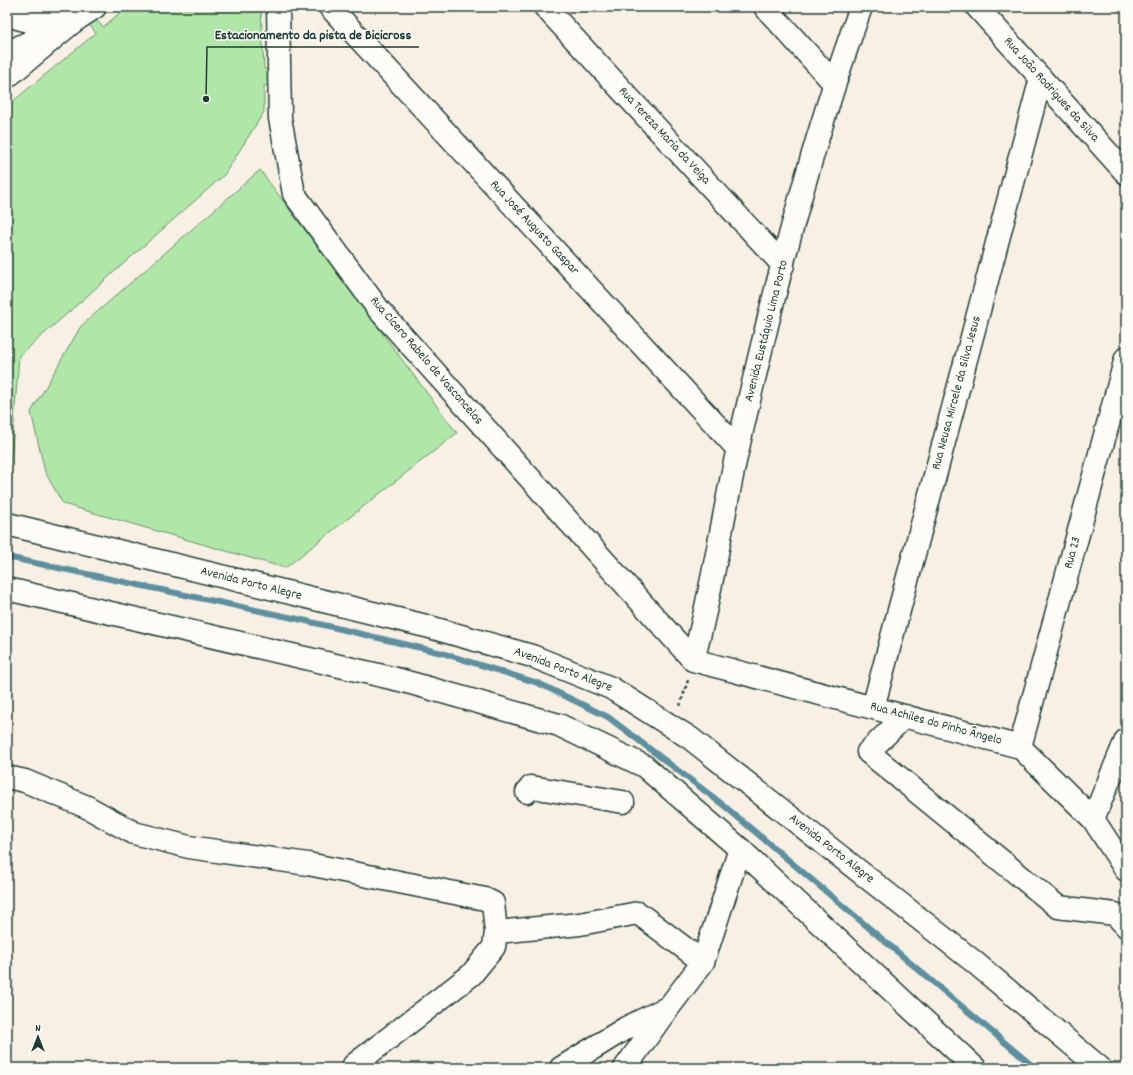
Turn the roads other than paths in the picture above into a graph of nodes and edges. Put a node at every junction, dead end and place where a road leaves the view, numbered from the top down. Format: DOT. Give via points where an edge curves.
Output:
graph roads {
  1 [pos="95,7"];
  2 [pos="278,7"];
  3 [pos="330,7"];
  4 [pos="545,7"];
  5 [pos="765,7"];
  6 [pos="861,7"];
  7 [pos="977,7"];
  8 [pos="7,15"];
  9 [pos="74,21"];
  10 [pos="7,50"];
  11 [pos="7,77"];
  12 [pos="1041,78"];
  13 [pos="834,83"];
  14 [pos="1126,173"];
  15 [pos="783,266"];
  16 [pos="1126,358"];
  17 [pos="738,449"];
  18 [pos="7,524"];
  19 [pos="7,589"];
  20 [pos="693,660"];
  21 [pos="873,708"];
  22 [pos="905,716"];
  23 [pos="1126,740"];
  24 [pos="1020,747"];
  25 [pos="7,777"];
  26 [pos="527,792"];
  27 [pos="623,802"];
  28 [pos="1093,819"];
  29 [pos="740,849"];
  30 [pos="1126,870"];
  31 [pos="1126,926"];
  32 [pos="496,932"];
  33 [pos="703,962"];
  34 [pos="669,1007"];
  35 [pos="354,1065"];
  36 [pos="562,1068"];
  37 [pos="625,1068"];
  38 [pos="975,1068"];
  39 [pos="1100,1068"];
  1 -- 9 [label="street"];
  2 -- 20 [label="street, Rua Cícero Rabelo de Vasconcelos" via="280,118 294,194 379,310"];
  3 -- 17 [label="street, Rua José Augusto Gaspar"];
  4 -- 15 [label="street, Rua Tereza Maria da Veiga"];
  5 -- 13 [label="street"];
  6 -- 13 [label="street, Avenida Eustáquio Lima Porto"];
  7 -- 12 [label="street, Rua João Rodrigues da Silva"];
  8 -- 9 [label="street" via="31,22"];
  9 -- 10 [label="street" via="15,49"];
  9 -- 11 [label="street"];
  12 -- 14 [label="street, Rua João Rodrigues da Silva"];
  12 -- 21 [label="street, Rua Neusa Mircele da Silva Jesus"];
  13 -- 15 [label="street, Avenida Eustáquio Lima Porto"];
  15 -- 17 [label="street, Avenida Eustáquio Lima Porto"];
  16 -- 24 [label="street, Rua 23"];
  17 -- 20 [label="street, Avenida Eustáquio Lima Porto" via="705,618"];
  18 -- 39 [label="street, Avenida Porto Alegre" via="426,626 532,656 611,688 690,738 973,961"];
  19 -- 29 [label="street" via="400,680 559,725 644,766"];
  20 -- 21 [label="street, Rua Achiles do Pinho Ângelo"];
  21 -- 22 [label="street, Rua Achiles do Pinho Ângelo"];
  22 -- 24 [label="street, Rua Achiles do Pinho Ângelo"];
  22 -- 31 [label="street" via="868,752 1058,907 1114,914"];
  23 -- 28 [label="street"];
  24 -- 28 [label="street, Rua Achiles do Pinho Ângelo"];
  25 -- 32 [label="street" via="25,781 87,807 134,832 189,847 308,864 485,899 493,903"];
  26 -- 27 [label="street" via="531,787"];
  28 -- 30 [label="street, Rua Achiles do Pinho Ângelo"];
  29 -- 33 [label="street"];
  29 -- 38 [label="street"];
  32 -- 33 [label="street" via="580,924 638,913"];
  32 -- 35 [label="street" via="494,947 471,975"];
  33 -- 34 [label="street"];
  34 -- 36 [label="street" via="626,1028"];
  34 -- 37 [label="street"];
}
